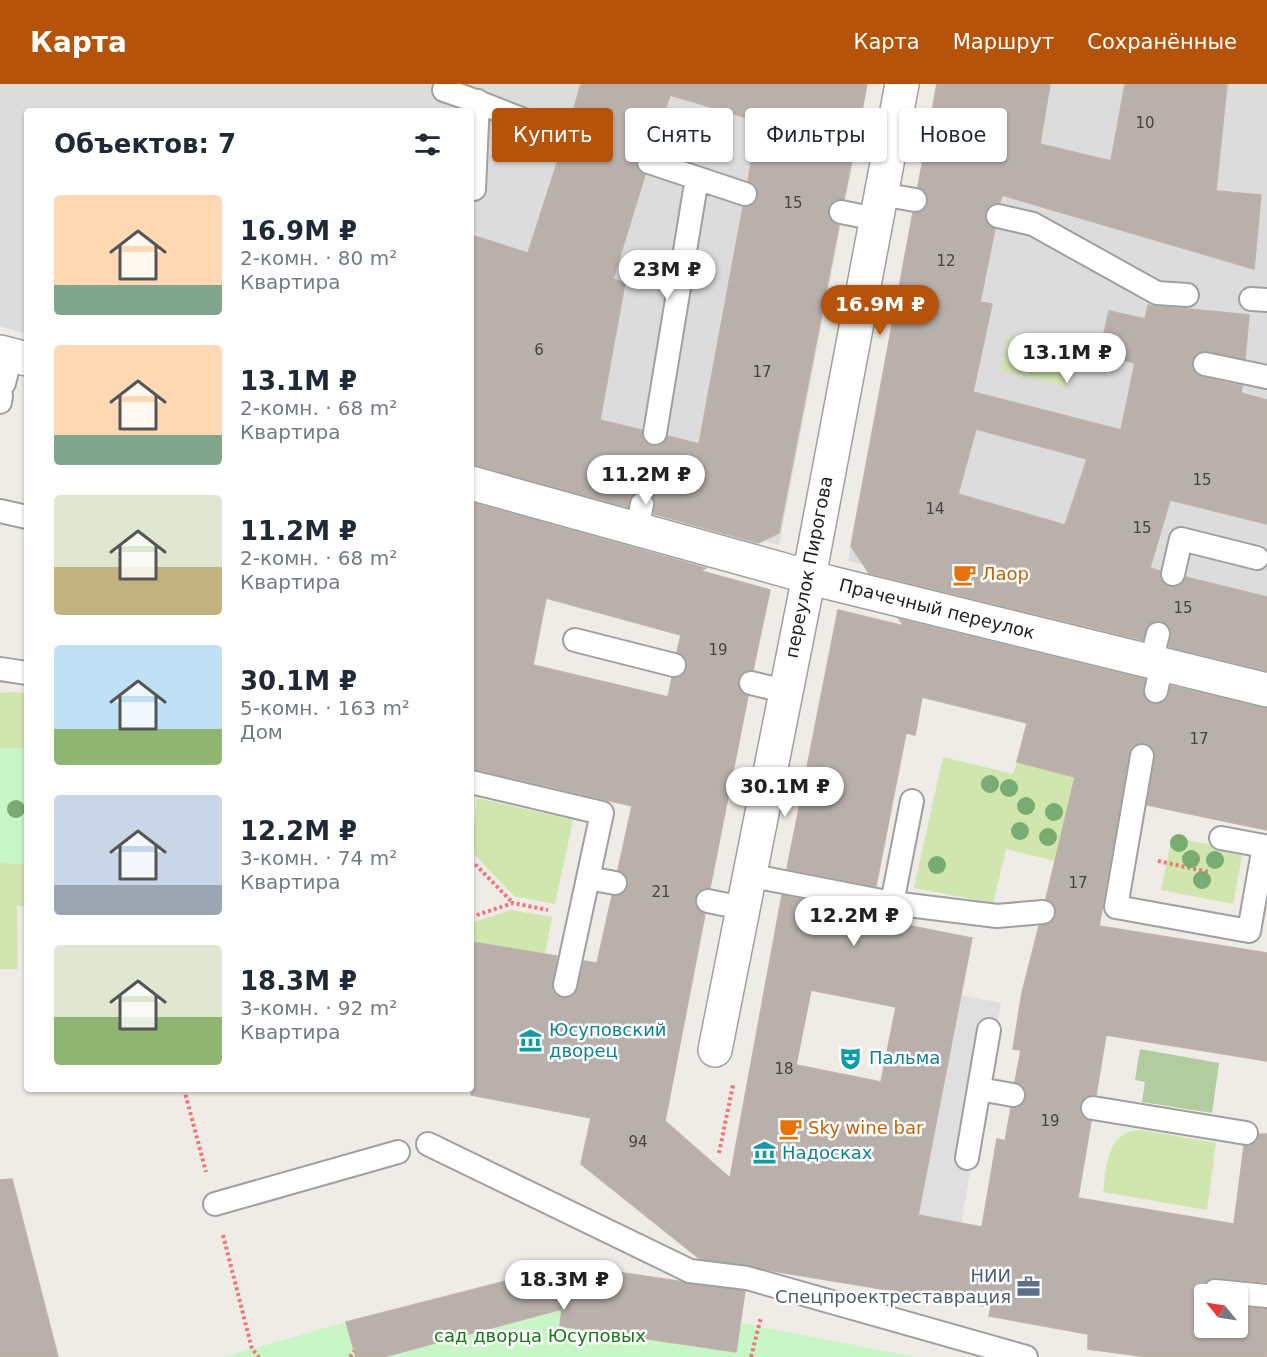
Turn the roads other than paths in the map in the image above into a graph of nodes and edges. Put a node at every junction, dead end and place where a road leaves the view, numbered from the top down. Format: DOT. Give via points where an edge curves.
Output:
graph roads {
  1 [pos="902,84"];
  2 [pos="444,90"];
  3 [pos="478,100"];
  4 [pos="495,108"];
  5 [pos="649,162"];
  6 [pos="697,178"];
  7 [pos="474,189"];
  8 [pos="745,194"];
  9 [pos="915,200"];
  10 [pos="878,207"];
  11 [pos="841,212"];
  12 [pos="998,216"];
  13 [pos="1187,295"];
  14 [pos="1205,364"];
  15 [pos="1267,377"];
  16 [pos="655,433"];
  17 [pos="474,484"];
  18 [pos="0,512"];
  19 [pos="24,516"];
  20 [pos="1257,558"];
  21 [pos="1173,574"];
  22 [pos="808,577"];
  23 [pos="575,640"];
  24 [pos="674,665"];
  25 [pos="0,669"];
  26 [pos="24,673"];
  27 [pos="751,683"];
  28 [pos="1267,690"];
  29 [pos="784,691"];
  30 [pos="1142,756"];
  31 [pos="474,783"];
  32 [pos="912,801"];
  33 [pos="1221,838"];
  34 [pos="748,875"];
  35 [pos="588,878"];
  36 [pos="615,884"];
  37 [pos="708,901"];
  38 [pos="892,903"];
  39 [pos="742,908"];
  40 [pos="1043,912"];
  41 [pos="565,985"];
  42 [pos="989,1030"];
  43 [pos="715,1050"];
  44 [pos="979,1089"];
  45 [pos="1013,1095"];
  46 [pos="1093,1108"];
  47 [pos="1246,1133"];
  48 [pos="428,1144"];
  49 [pos="398,1152"];
  50 [pos="967,1158"];
  51 [pos="215,1204"];
  52 [pos="1248,1294"];
  53 [pos="1267,1296"];
  54 [pos="1026,1357"];
  1 -- 10 [label="street, переулок Пирогова"];
  2 -- 3 [label="lane"];
  3 -- 4 [label="lane"];
  3 -- 7 [label="lane"];
  5 -- 6 [label="lane"];
  6 -- 8 [label="lane"];
  6 -- 16 [label="lane"];
  9 -- 10 [label="lane"];
  10 -- 11 [label="lane"];
  10 -- 22 [label="street, переулок Пирогова"];
  12 -- 13 [label="lane" via="1033,224 1157,293"];
  14 -- 15 [label="lane"];
  17 -- 22 [label="street, Прачечный переулок" via="640,517"];
  18 -- 19 [label="lane"];
  20 -- 21 [label="lane" via="1181,540"];
  22 -- 28 [label="street, Прачечный переулок"];
  22 -- 29 [label="street, переулок Пирогова"];
  23 -- 24 [label="lane"];
  25 -- 26 [label="lane"];
  27 -- 29 [label="lane"];
  29 -- 34 [label="street, переулок Пирогова"];
  30 -- 33 [label="lane" via="1125,855 1109,906 1249,931 1264,846"];
  31 -- 35 [label="lane" via="602,813"];
  32 -- 38 [label="lane"];
  34 -- 38 [label="lane"];
  34 -- 39 [label="street, переулок Пирогова"];
  35 -- 36 [label="lane"];
  35 -- 41 [label="lane"];
  37 -- 39 [label="lane"];
  38 -- 40 [label="lane" via="997,916"];
  39 -- 43 [label="street, переулок Пирогова"];
  42 -- 44 [label="lane"];
  44 -- 45 [label="lane"];
  44 -- 50 [label="lane"];
  46 -- 47 [label="lane"];
  48 -- 54 [label="lane" via="690,1271 747,1278"];
  49 -- 51 [label="lane"];
  52 -- 53 [label="lane"];
}
